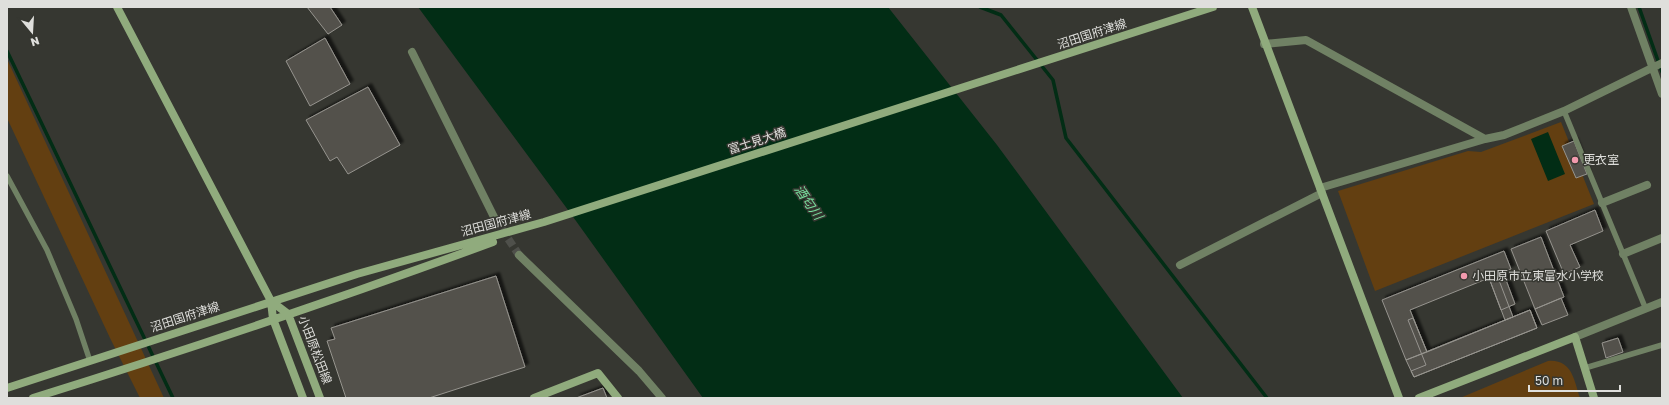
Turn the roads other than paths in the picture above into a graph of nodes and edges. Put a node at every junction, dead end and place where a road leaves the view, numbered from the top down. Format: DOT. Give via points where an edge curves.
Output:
graph roads {
  1 [pos="117,7"];
  2 [pos="1213,7"];
  3 [pos="1252,7"];
  4 [pos="1631,7"];
  5 [pos="1264,44"];
  6 [pos="412,52"];
  7 [pos="1662,63"];
  8 [pos="1653,69"];
  9 [pos="978,83"];
  10 [pos="1662,94"];
  11 [pos="1564,111"];
  12 [pos="1485,139"];
  13 [pos="7,176"];
  14 [pos="1647,185"];
  15 [pos="1321,191"];
  16 [pos="1602,203"];
  17 [pos="495,219"];
  18 [pos="544,222"];
  19 [pos="1662,238"];
  20 [pos="1623,254"];
  21 [pos="519,255"];
  22 [pos="1180,265"];
  23 [pos="271,301"];
  24 [pos="1662,302"];
  25 [pos="1645,308"];
  26 [pos="288,314"];
  27 [pos="274,319"];
  28 [pos="1575,337"];
  29 [pos="1662,345"];
  30 [pos="90,361"];
  31 [pos="1585,368"];
  32 [pos="7,388"];
  33 [pos="33,398"];
  34 [pos="303,398"];
  35 [pos="320,398"];
  36 [pos="534,398"];
  37 [pos="618,398"];
  38 [pos="662,398"];
  39 [pos="1399,398"];
  40 [pos="1418,398"];
  41 [pos="1594,398"];
  1 -- 23 [label="main road"];
  2 -- 9 [label="main road, 沼田国府津線"];
  3 -- 5 [label="main road"];
  4 -- 8 [label="street"];
  5 -- 12 [label="street" via="1306,40"];
  5 -- 15 [label="main road"];
  6 -- 17 [label="street"];
  7 -- 8 [label="street"];
  8 -- 10 [label="street"];
  8 -- 11 [label="street"];
  9 -- 18 [label="main road, 富士見大橋"];
  11 -- 12 [label="street" via="1504,135"];
  11 -- 16 [label="lane"];
  12 -- 15 [label="street"];
  13 -- 30 [label="lane" via="48,250"];
  14 -- 16 [label="street"];
  15 -- 22 [label="street"];
  15 -- 39 [label="main road"];
  16 -- 20 [label="lane"];
  18 -- 23 [label="main road, 沼田国府津線" via="357,274"];
  18 -- 26 [label="main road, 沼田国府津線" via="418,270"];
  19 -- 20 [label="street"];
  20 -- 25 [label="lane"];
  21 -- 38 [label="street" via="639,371"];
  23 -- 26 [label="main road, 小田原松田線"];
  23 -- 27 [label="main road"];
  23 -- 30 [label="main road, 沼田国府津線"];
  24 -- 25 [label="street"];
  25 -- 28 [label="street"];
  26 -- 27 [label="main road, 沼田国府津線"];
  26 -- 35 [label="main road, 小田原松田線"];
  27 -- 33 [label="main road, 沼田国府津線"];
  27 -- 34 [label="main road"];
  28 -- 31 [label="main road"];
  28 -- 40 [label="main road"];
  29 -- 31 [label="lane"];
  30 -- 32 [label="main road, 沼田国府津線"];
  31 -- 41 [label="main road"];
  36 -- 37 [label="main road" via="598,373"];
}
